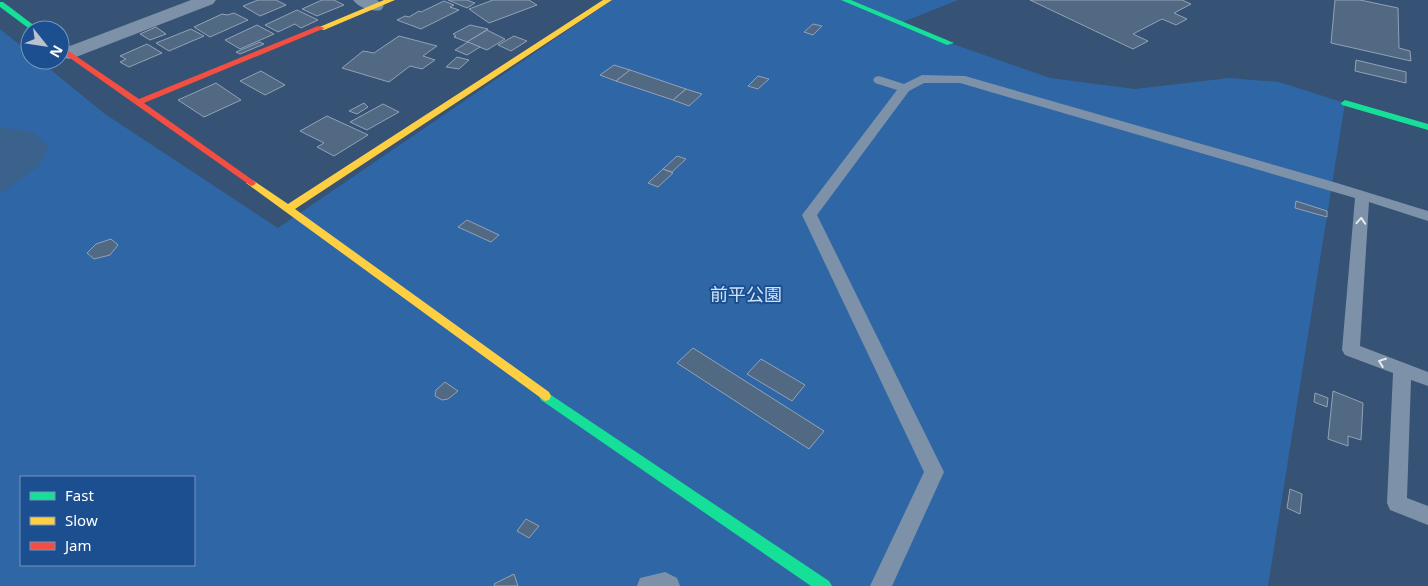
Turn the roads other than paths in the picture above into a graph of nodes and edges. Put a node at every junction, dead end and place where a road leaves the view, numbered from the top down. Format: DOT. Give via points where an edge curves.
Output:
graph roads {
  1 [pos="206,0"];
  2 [pos="608,0"];
  3 [pos="845,0"];
  4 [pos="376,2"];
  5 [pos="0,4"];
  6 [pos="22,20"];
  7 [pos="950,43"];
  8 [pos="70,48"];
  9 [pos="70,54"];
  10 [pos="878,80"];
  11 [pos="905,88"];
  12 [pos="139,102"];
  13 [pos="1344,103"];
  14 [pos="1428,127"];
  15 [pos="1362,195"];
  16 [pos="286,210"];
  17 [pos="1428,216"];
  18 [pos="1402,369"];
  19 [pos="1428,379"];
  20 [pos="1428,516"];
  21 [pos="648,586"];
  22 [pos="669,586"];
  23 [pos="824,586"];
  24 [pos="881,586"];
  1 -- 8 [label="street"];
  2 -- 16 [label="street"];
  3 -- 7 [label="street"];
  4 -- 12 [label="street"];
  5 -- 6 [label="street"];
  9 -- 12 [label="street"];
  10 -- 11 [label="lane"];
  11 -- 15 [label="lane" via="922,80 961,80"];
  11 -- 24 [label="lane" via="809,215 934,472"];
  12 -- 16 [label="street"];
  13 -- 14 [label="street"];
  15 -- 17 [label="lane"];
  18 -- 15 [label="lane, one-way" via="1351,350"];
  16 -- 23 [label="street" via="334,241 544,395"];
  18 -- 19 [label="lane"];
  18 -- 20 [label="lane" via="1397,503"];
  21 -- 22 [label="lane" via="664,583"];
}
